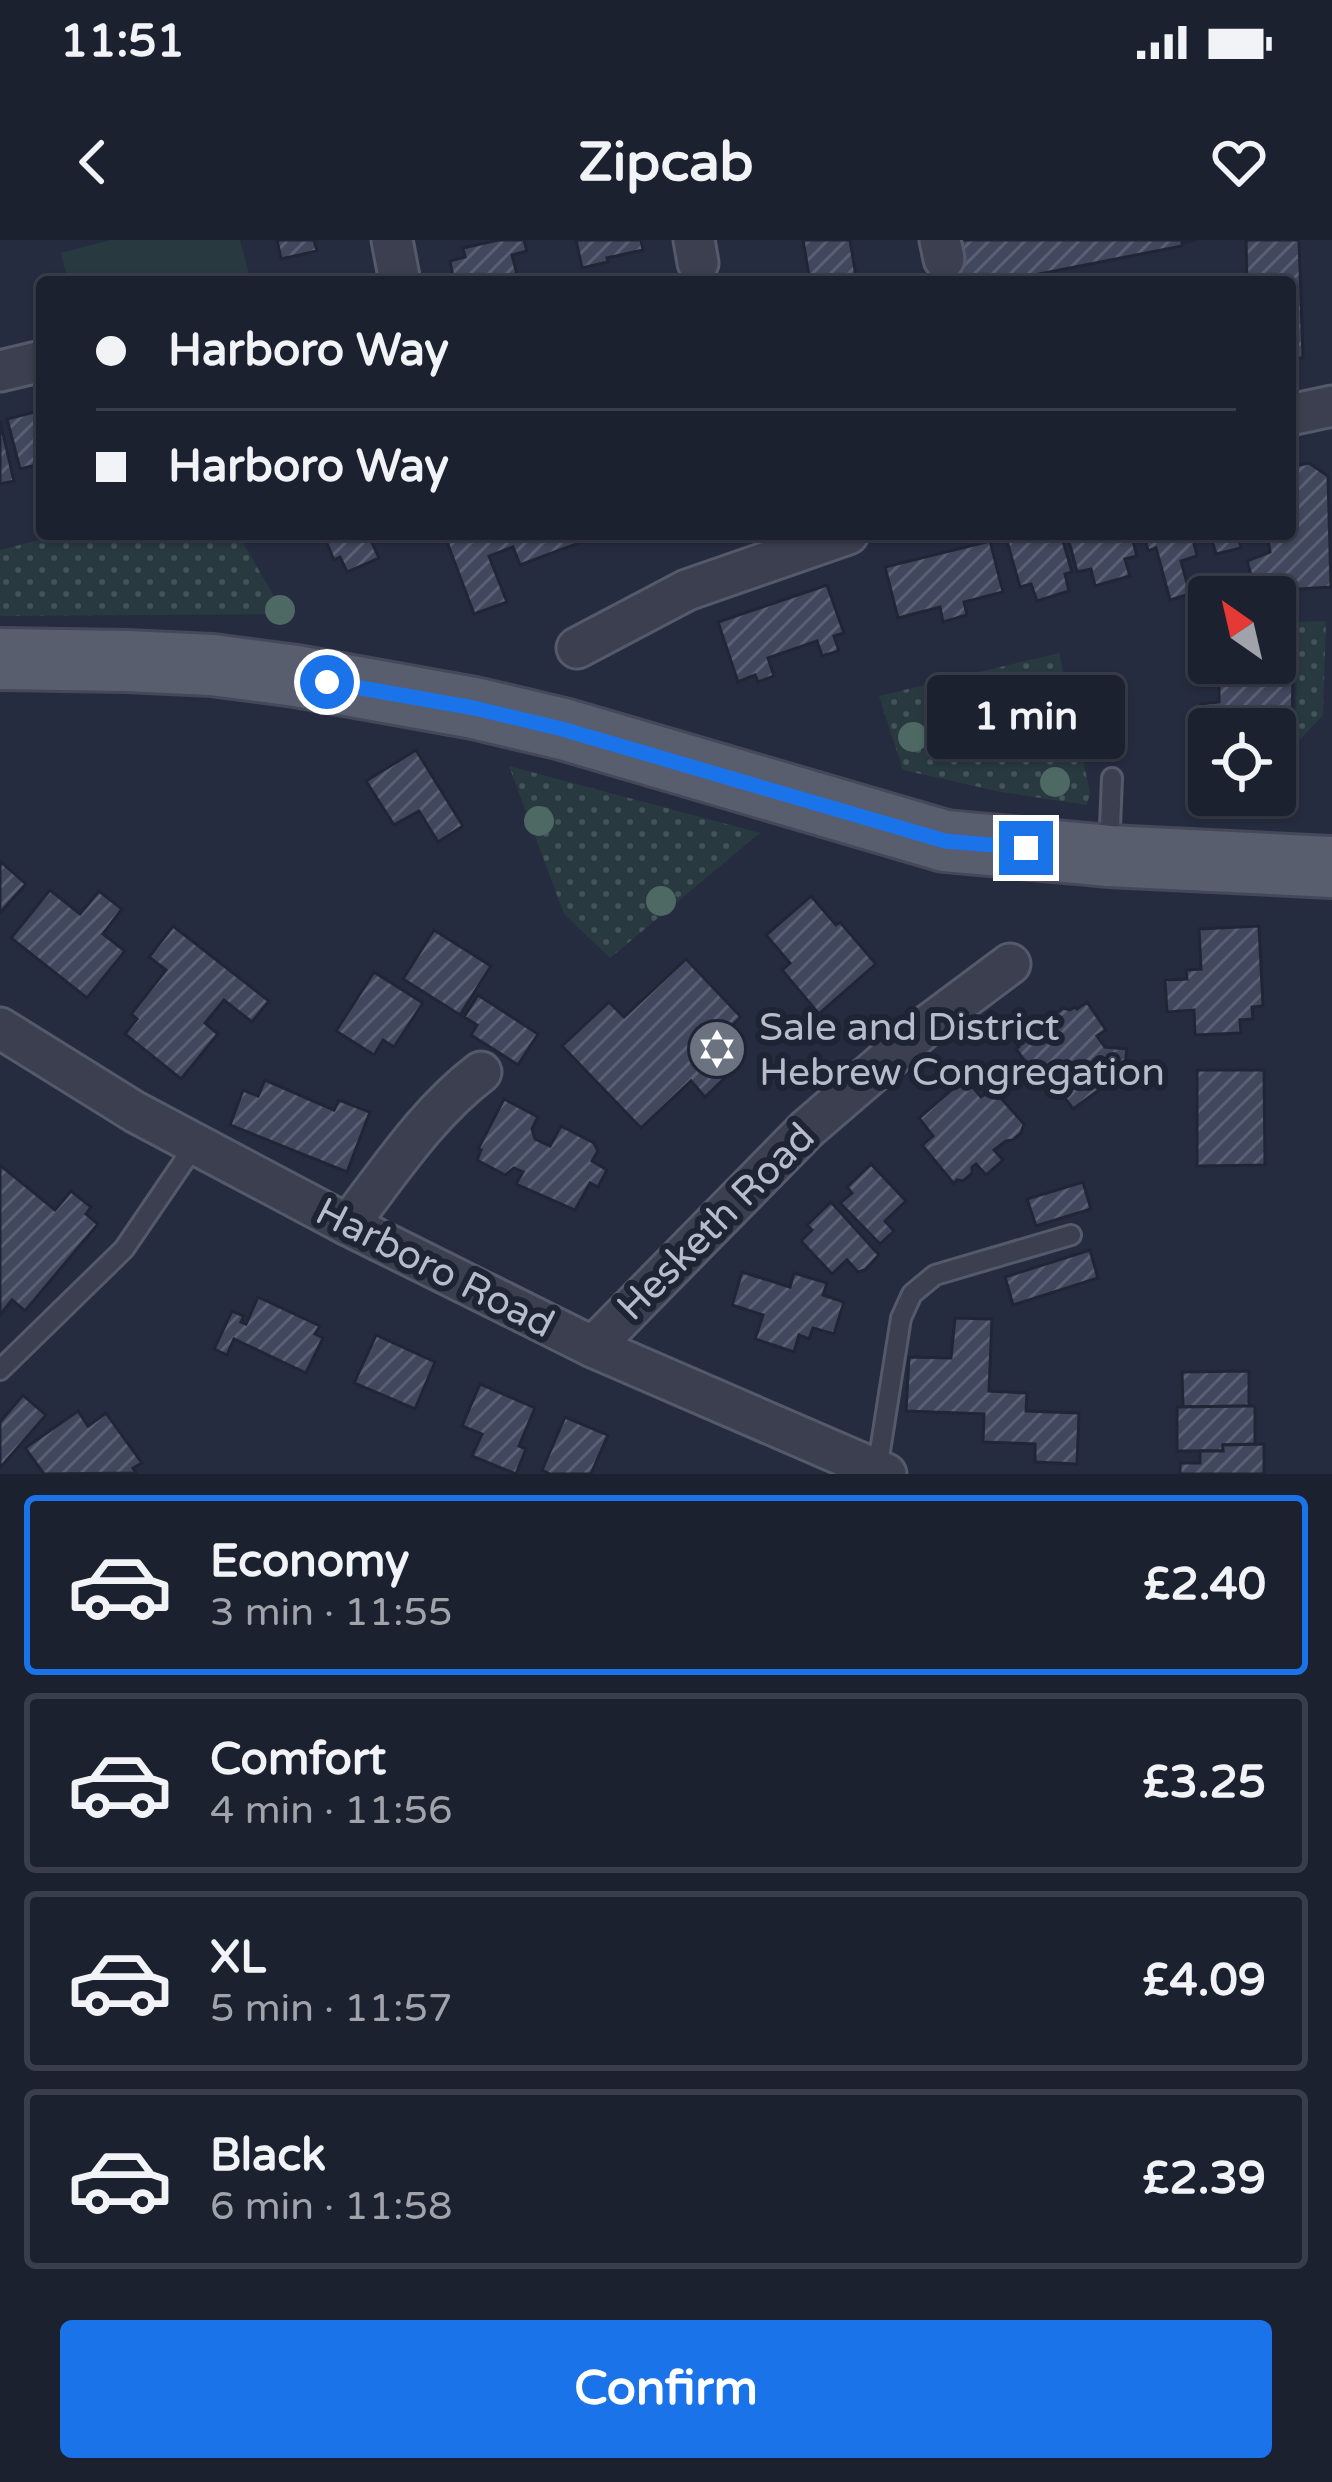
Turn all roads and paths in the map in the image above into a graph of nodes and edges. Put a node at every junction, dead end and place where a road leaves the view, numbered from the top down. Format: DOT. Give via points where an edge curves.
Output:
graph roads {
  1 [pos="392,240"];
  2 [pos="399,276"];
  3 [pos="36,362"];
  4 [pos="0,371"];
  5 [pos="1332,406"];
  6 [pos="1296,414"];
  7 [pos="831,540"];
  8 [pos="577,648"];
  9 [pos="0,659"];
  10 [pos="1112,778"];
  11 [pos="1109,856"];
  12 [pos="1332,867"];
  13 [pos="1010,964"];
  14 [pos="7,1045"];
  15 [pos="481,1072"];
  16 [pos="195,1145"];
  17 [pos="348,1225"];
  18 [pos="1071,1235"];
  19 [pos="593,1347"];
  20 [pos="0,1370"];
  21 [pos="882,1472"];
  1 -- 2 [label="street"];
  3 -- 4 [label="street"];
  5 -- 6 [label="street"];
  7 -- 8 [label="street" via="687,590"];
  9 -- 11 [label="main road" via="212,665 334,682 562,729 945,841"];
  10 -- 11 [label="lane"];
  11 -- 12 [label="main road"];
  13 -- 19 [label="street, Hesketh Road" via="807,1129"];
  14 -- 16 [label="street, Harboro Road"];
  15 -- 17 [label="street" via="435,1114"];
  16 -- 17 [label="street, Harboro Road"];
  16 -- 20 [label="lane" via="124,1249"];
  17 -- 19 [label="street, Harboro Road"];
  18 -- 21 [label="lane" via="934,1276 912,1294 896,1338"];
  19 -- 21 [label="street, Harboro Road"];
}
